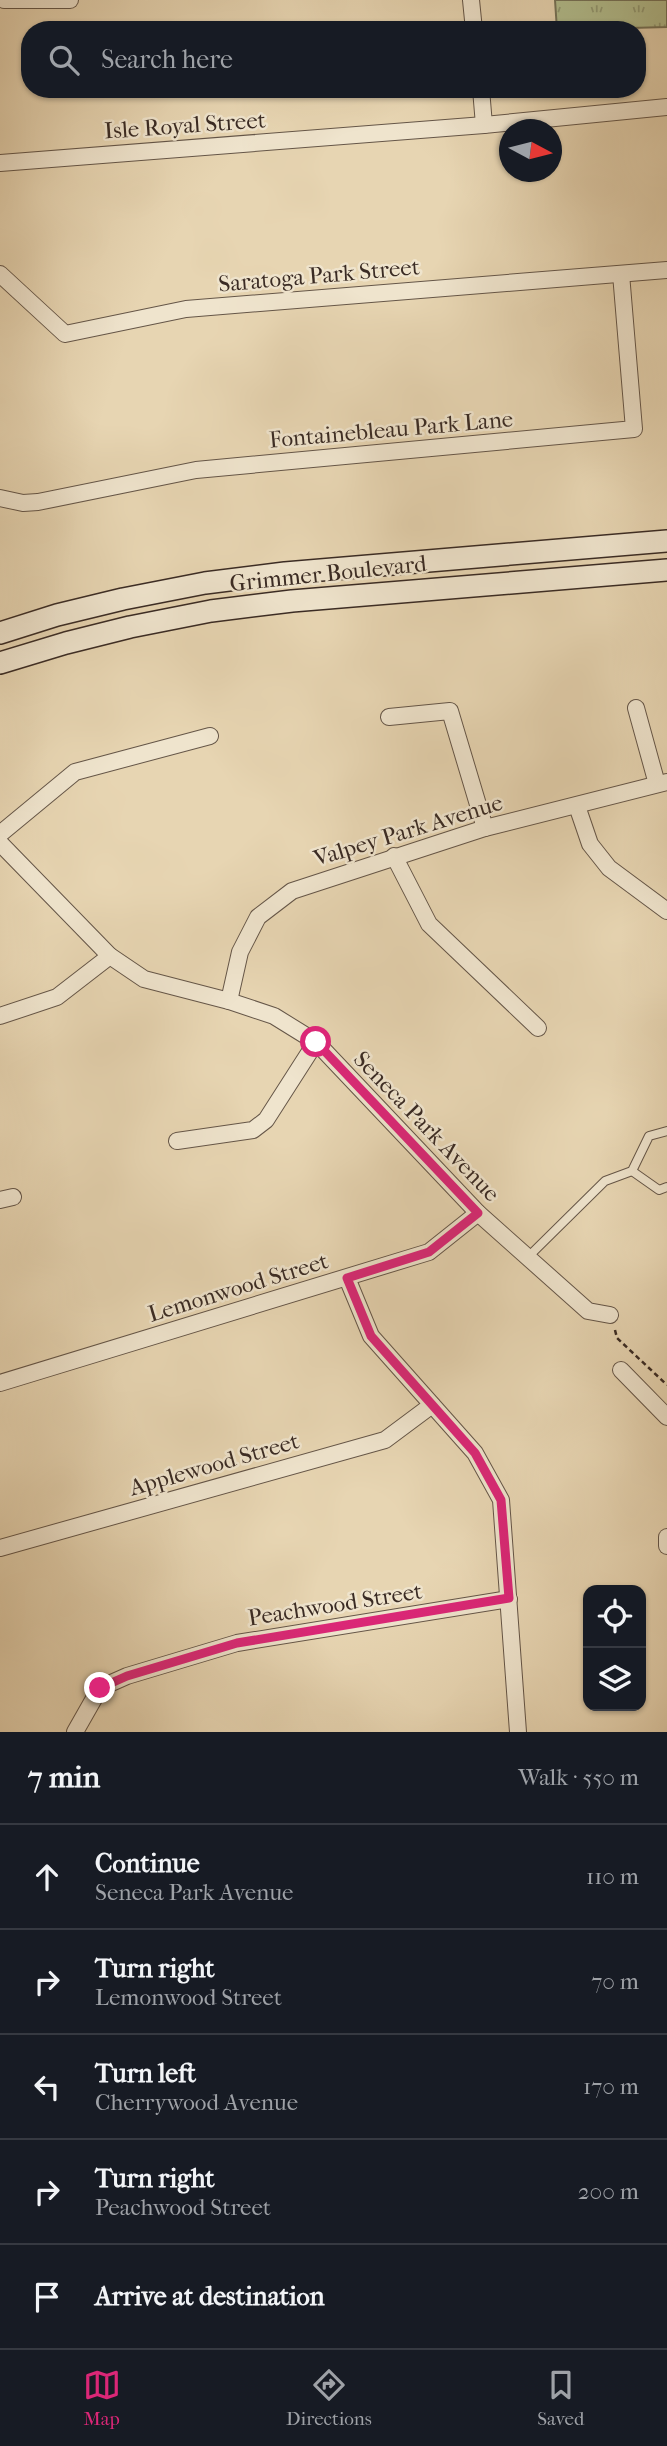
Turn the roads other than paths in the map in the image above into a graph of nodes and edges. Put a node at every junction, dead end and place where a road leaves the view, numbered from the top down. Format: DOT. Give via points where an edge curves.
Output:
graph roads {
  1 [pos="4,0"];
  2 [pos="70,0"];
  3 [pos="471,0"];
  4 [pos="473,21"];
  5 [pos="482,98"];
  6 [pos="667,107"];
  7 [pos="485,125"];
  8 [pos="0,163"];
  9 [pos="667,270"];
  10 [pos="0,274"];
  11 [pos="621,274"];
  12 [pos="0,498"];
  13 [pos="667,541"];
  14 [pos="667,570"];
  15 [pos="0,633"];
  16 [pos="0,663"];
  17 [pos="636,708"];
  18 [pos="389,717"];
  19 [pos="210,736"];
  20 [pos="662,783"];
  21 [pos="578,806"];
  22 [pos="485,828"];
  23 [pos="0,834"];
  24 [pos="0,843"];
  25 [pos="394,856"];
  26 [pos="667,911"];
  27 [pos="110,956"];
  28 [pos="229,1001"];
  29 [pos="0,1016"];
  30 [pos="538,1028"];
  31 [pos="316,1042"];
  32 [pos="667,1131"];
  33 [pos="177,1141"];
  34 [pos="632,1171"];
  35 [pos="667,1187"];
  36 [pos="478,1213"];
  37 [pos="528,1257"];
  38 [pos="347,1278"];
  39 [pos="611,1315"];
  40 [pos="621,1370"];
  41 [pos="0,1383"];
  42 [pos="432,1405"];
  43 [pos="667,1417"];
  44 [pos="667,1537"];
  45 [pos="667,1546"];
  46 [pos="0,1548"];
  47 [pos="509,1598"];
  48 [pos="75,1732"];
  49 [pos="518,1732"];
  1 -- 2 [label="street"];
  3 -- 4 [label="street"];
  5 -- 7 [label="street"];
  6 -- 7 [label="street, Isle Royal Street"];
  7 -- 8 [label="street, Isle Royal Street"];
  9 -- 11 [label="street, Saratoga Park Street"];
  10 -- 11 [label="street, Saratoga Park Street" via="65,334 186,309"];
  11 -- 12 [label="street, Fontainebleau Park Lane" via="634,429 196,470 38,502"];
  13 -- 15 [label="main road, Grimmer Boulevard" via="205,583 123,599"];
  14 -- 16 [label="main road, Grimmer Boulevard" via="211,611 130,627"];
  17 -- 20 [label="street"];
  18 -- 22 [label="street" via="450,711"];
  19 -- 23 [label="street" via="75,772"];
  20 -- 21 [label="street, Valpey Park Avenue"];
  21 -- 22 [label="street, Valpey Park Avenue"];
  21 -- 26 [label="street" via="590,844 608,868"];
  22 -- 25 [label="street, Valpey Park Avenue"];
  24 -- 27 [label="street, Seneca Park Avenue"];
  25 -- 28 [label="street, Valpey Park Avenue" via="292,891 258,917 240,953"];
  25 -- 30 [label="street" via="429,924"];
  27 -- 28 [label="street, Seneca Park Avenue" via="144,979"];
  27 -- 29 [label="street" via="57,997"];
  28 -- 31 [label="street, Seneca Park Avenue" via="274,1016"];
  31 -- 33 [label="street" via="266,1120 253,1130"];
  31 -- 36 [label="street, Seneca Park Avenue"];
  32 -- 34 [label="lane" via="649,1136"];
  34 -- 35 [label="lane" via="659,1190"];
  34 -- 37 [label="lane" via="605,1181"];
  36 -- 37 [label="street, Seneca Park Avenue"];
  36 -- 38 [label="street, Lemonwood Street" via="429,1252"];
  37 -- 39 [label="street, Seneca Park Avenue" via="588,1311"];
  38 -- 41 [label="street, Lemonwood Street"];
  38 -- 42 [label="street" via="371,1336"];
  40 -- 43 [label="street"];
  42 -- 46 [label="street, Applewood Street" via="385,1440"];
  42 -- 47 [label="street" via="475,1453 501,1500"];
  44 -- 45 [label="street"];
  47 -- 48 [label="street, Peachwood Street" via="237,1643 127,1676 100,1688"];
  47 -- 49 [label="street"];
}
